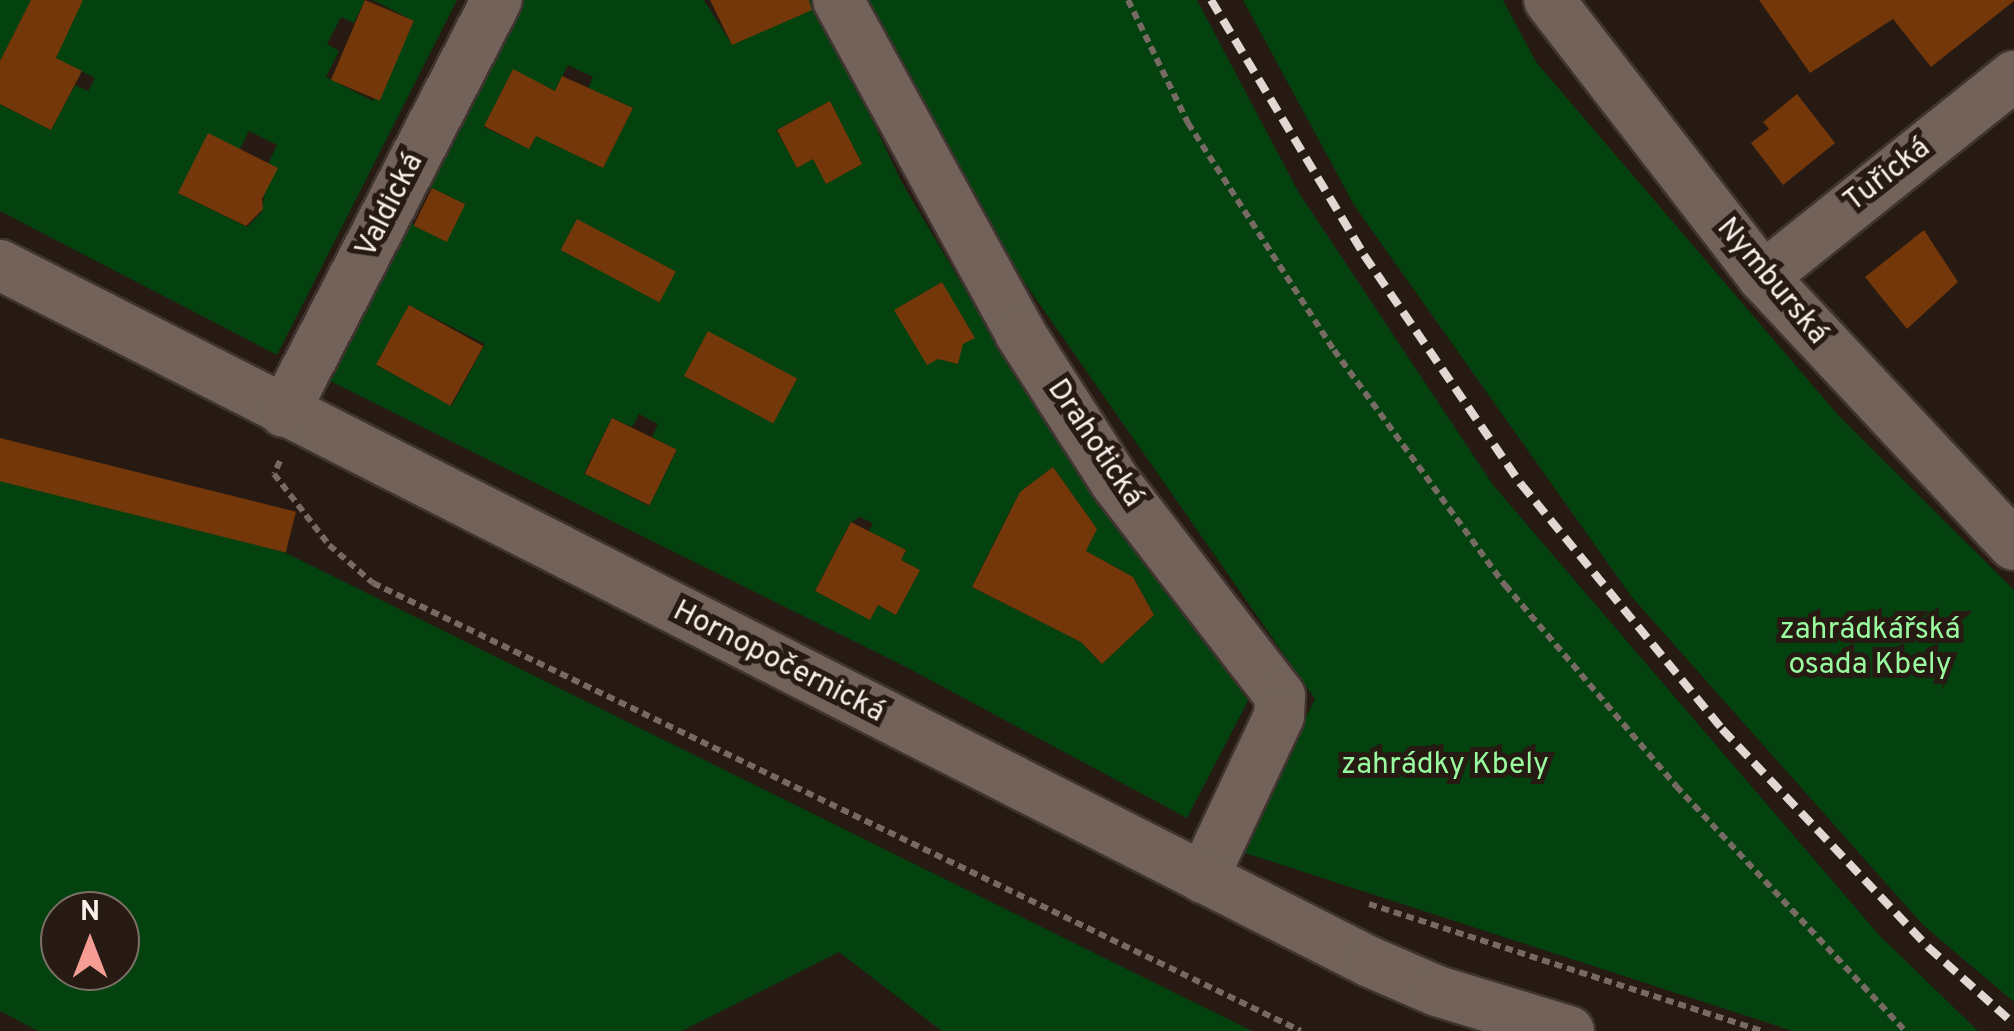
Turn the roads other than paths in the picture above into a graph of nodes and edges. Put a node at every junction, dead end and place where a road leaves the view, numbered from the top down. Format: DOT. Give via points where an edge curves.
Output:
graph roads {
  1 [pos="497,0"];
  2 [pos="838,0"];
  3 [pos="1549,0"];
  4 [pos="2014,76"];
  5 [pos="0,264"];
  6 [pos="1763,276"];
  7 [pos="284,412"];
  8 [pos="2014,545"];
  9 [pos="1203,878"];
  10 [pos="1569,1031"];
  1 -- 7 [label="street, Valdická"];
  2 -- 9 [label="street, Drahotická" via="1020,333 1116,483 1280,696 1279,716"];
  3 -- 6 [label="street, Nymburská"];
  4 -- 6 [label="street, Tuřická"];
  5 -- 7 [label="street, Hornopočernická"];
  6 -- 8 [label="street, Nymburská"];
  7 -- 9 [label="street, Hornopočernická"];
  9 -- 10 [label="street, Hornopočernická" via="1436,990"];
}
